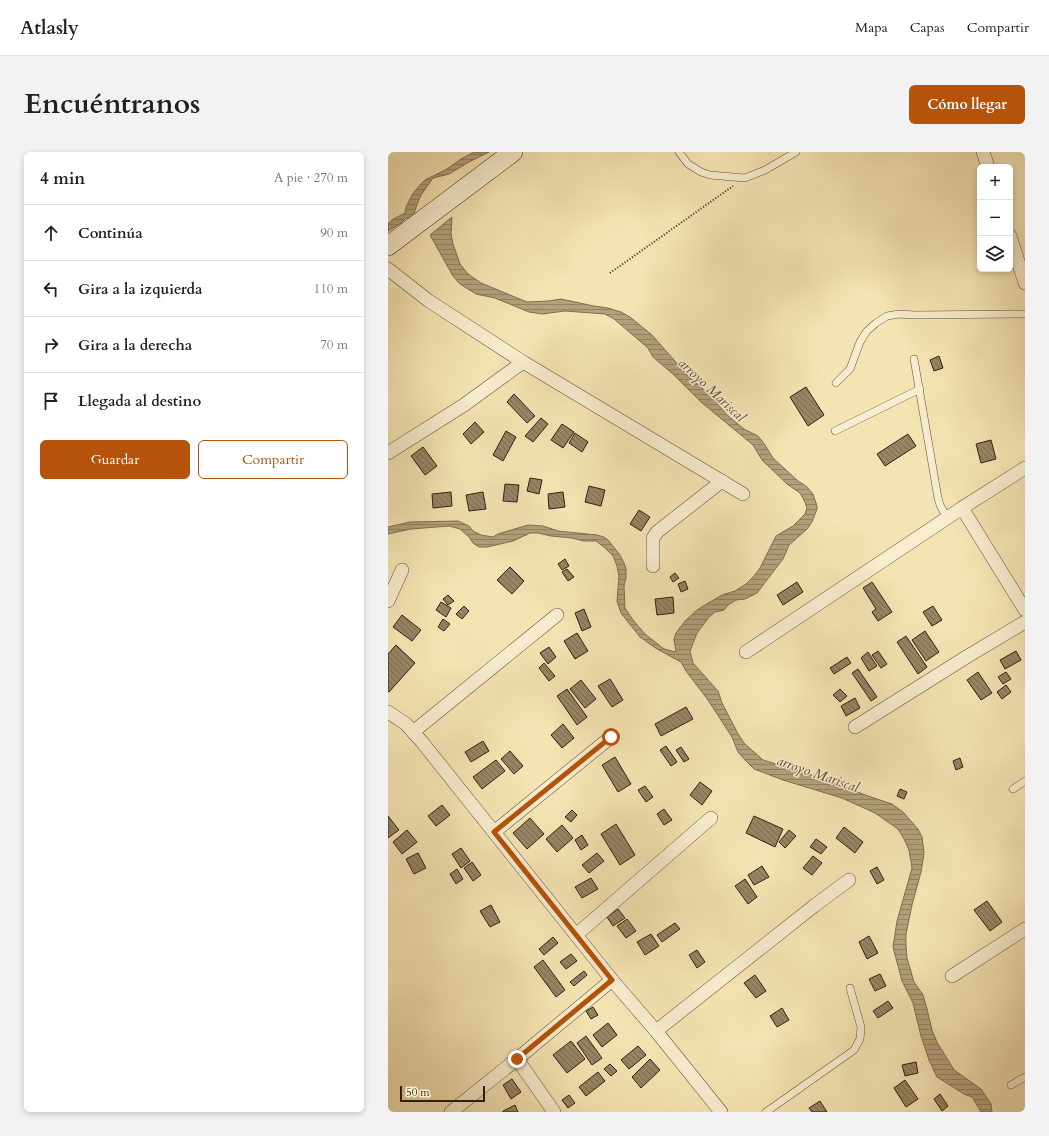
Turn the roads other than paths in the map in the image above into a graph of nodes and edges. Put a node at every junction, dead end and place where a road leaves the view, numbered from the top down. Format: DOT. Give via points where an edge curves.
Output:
graph roads {
  1 [pos="513,152"];
  2 [pos="679,152"];
  3 [pos="796,152"];
  4 [pos="983,152"];
  5 [pos="987,164"];
  6 [pos="1013,245"];
  7 [pos="388,246"];
  8 [pos="388,269"];
  9 [pos="1025,283"];
  10 [pos="1025,314"];
  11 [pos="914,359"];
  12 [pos="523,362"];
  13 [pos="836,383"];
  14 [pos="920,389"];
  15 [pos="835,431"];
  16 [pos="388,453"];
  17 [pos="1025,468"];
  18 [pos="722,481"];
  19 [pos="743,494"];
  20 [pos="962,508"];
  21 [pos="947,518"];
  22 [pos="653,566"];
  23 [pos="402,570"];
  24 [pos="388,601"];
  25 [pos="1025,610"];
  26 [pos="557,615"];
  27 [pos="1025,622"];
  28 [pos="746,652"];
  29 [pos="388,712"];
  30 [pos="855,727"];
  31 [pos="413,732"];
  32 [pos="611,737"];
  33 [pos="1025,781"];
  34 [pos="1013,789"];
  35 [pos="711,818"];
  36 [pos="494,832"];
  37 [pos="849,880"];
  38 [pos="1025,929"];
  39 [pos="576,935"];
  40 [pos="952,976"];
  41 [pos="612,980"];
  42 [pos="850,988"];
  43 [pos="656,1032"];
  44 [pos="517,1059"];
  45 [pos="1025,1077"];
  46 [pos="1011,1085"];
  47 [pos="451,1112"];
  48 [pos="554,1112"];
  49 [pos="721,1112"];
  50 [pos="766,1112"];
  1 -- 7 [label="main road"];
  2 -- 3 [label="lane" via="688,164 701,172 715,176 745,178"];
  4 -- 5 [label="street"];
  6 -- 9 [label="street"];
  8 -- 12 [label="street" via="429,301"];
  10 -- 13 [label="lane" via="887,316 868,331 860,342 850,368"];
  11 -- 14 [label="lane"];
  12 -- 16 [label="street" via="464,405"];
  12 -- 18 [label="street"];
  14 -- 15 [label="lane"];
  14 -- 21 [label="lane" via="938,498"];
  17 -- 20 [label="street"];
  18 -- 19 [label="street"];
  18 -- 22 [label="street" via="657,532 653,538"];
  20 -- 21 [label="street"];
  20 -- 25 [label="street"];
  21 -- 28 [label="street"];
  23 -- 24 [label="street"];
  26 -- 31 [label="street"];
  27 -- 30 [label="street"];
  29 -- 31 [label="street"];
  31 -- 36 [label="street"];
  32 -- 36 [label="street"];
  33 -- 34 [label="lane"];
  35 -- 39 [label="street"];
  36 -- 39 [label="street"];
  37 -- 43 [label="street"];
  38 -- 40 [label="street"];
  39 -- 41 [label="street"];
  41 -- 43 [label="street"];
  41 -- 44 [label="street"];
  42 -- 50 [label="lane" via="861,1027 860,1039 854,1050"];
  43 -- 49 [label="street"];
  44 -- 47 [label="street"];
  44 -- 48 [label="street"];
  45 -- 46 [label="lane"];
}
